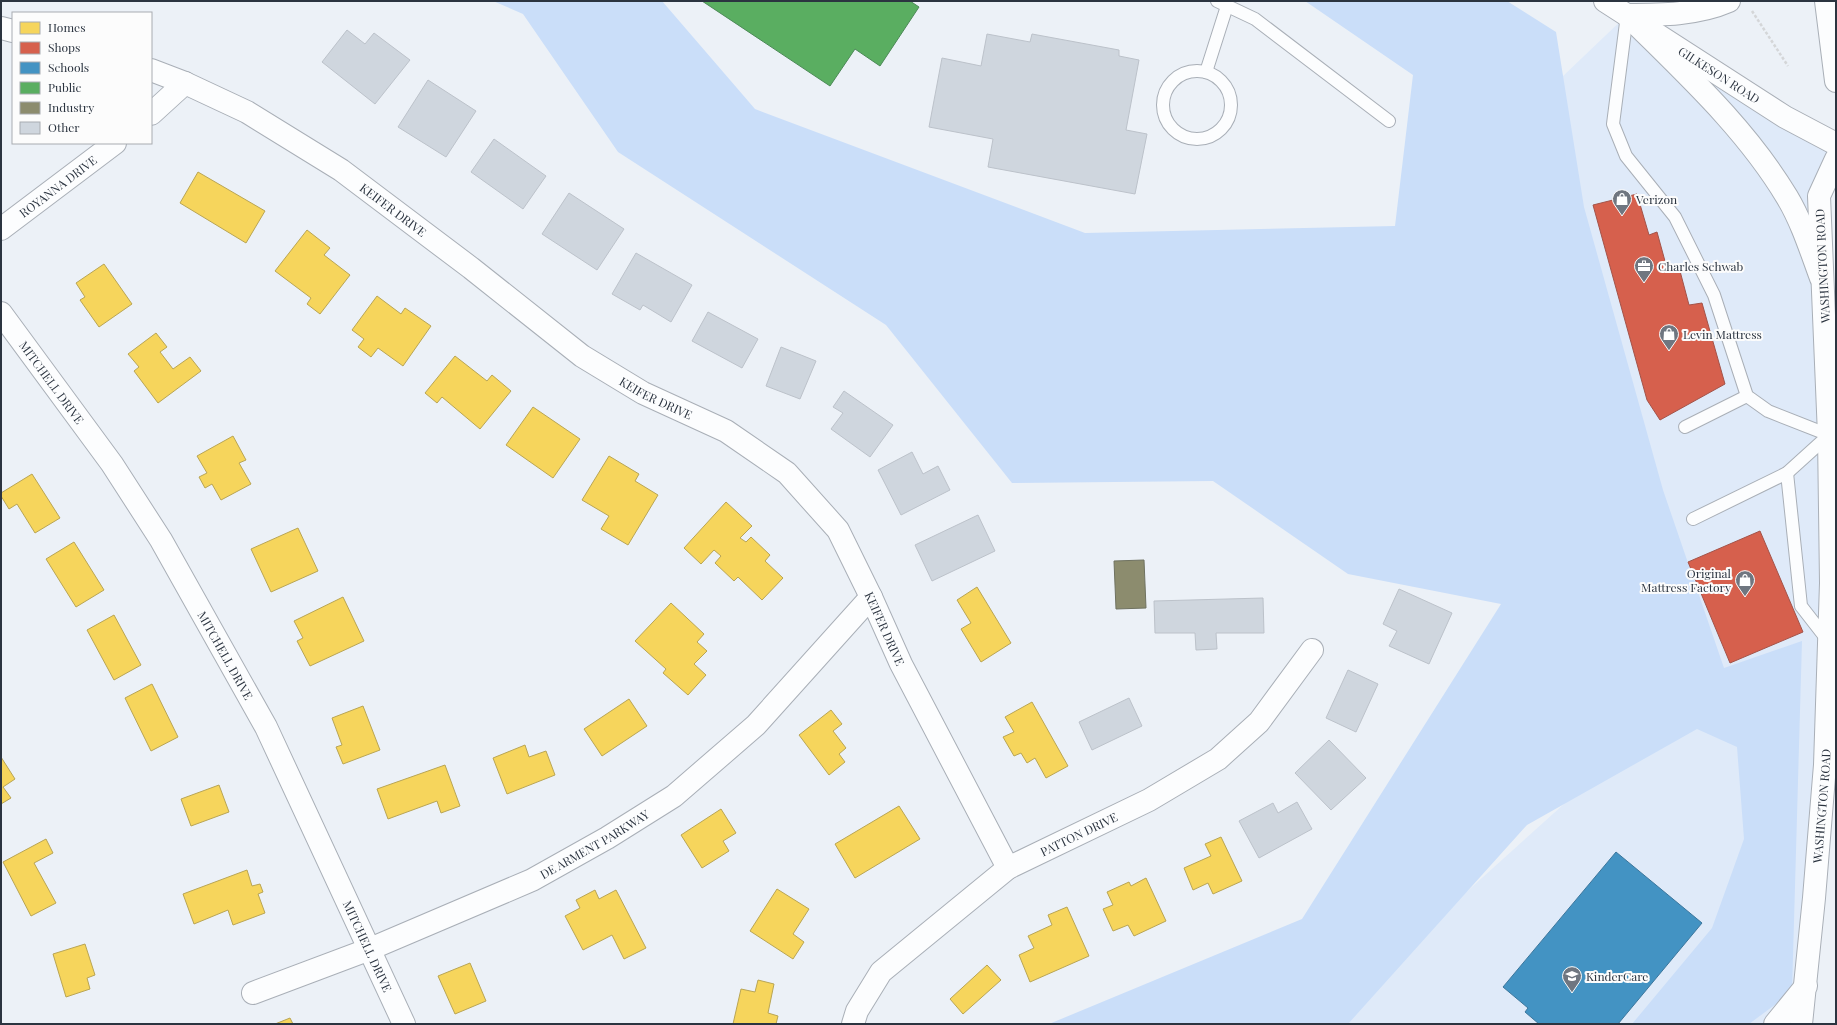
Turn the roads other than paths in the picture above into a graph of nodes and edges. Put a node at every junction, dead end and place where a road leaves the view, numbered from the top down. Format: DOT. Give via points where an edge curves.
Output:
graph roads {
  1 [pos="1605,1"];
  2 [pos="1729,1"];
  3 [pos="1826,1"];
  4 [pos="1833,1"];
  5 [pos="1222,4"];
  6 [pos="1836,6"];
  7 [pos="1627,15"];
  8 [pos="1,28"];
  9 [pos="12,31"];
  10 [pos="152,70"];
  11 [pos="1206,72"];
  12 [pos="1836,81"];
  13 [pos="185,83"];
  14 [pos="152,113"];
  15 [pos="1389,122"];
  16 [pos="114,144"];
  17 [pos="1836,144"];
  18 [pos="1836,159"];
  19 [pos="1,229"];
  20 [pos="1824,284"];
  21 [pos="1,313"];
  22 [pos="1747,396"];
  23 [pos="1685,427"];
  24 [pos="1829,435"];
  25 [pos="1787,473"];
  26 [pos="1693,519"];
  27 [pos="871,597"];
  28 [pos="1829,642"];
  29 [pos="1312,650"];
  30 [pos="1008,868"];
  31 [pos="370,949"];
  32 [pos="1806,986"];
  33 [pos="253,993"];
  34 [pos="404,1024"];
  35 [pos="854,1024"];
  36 [pos="1775,1024"];
  37 [pos="1800,1024"];
  1 -- 7 [label="street, GILKESON ROAD"];
  2 -- 7 [label="street" via="1692,12"];
  3 -- 12 [label="street"];
  4 -- 6 [label="street"];
  5 -- 11 [label="lane"];
  5 -- 15 [label="lane" via="1255,20"];
  7 -- 17 [label="street, GILKESON ROAD" via="1785,117"];
  7 -- 20 [label="street" via="1714,102 1763,160 1788,198"];
  7 -- 22 [label="lane" via="1613,124 1626,156 1675,217 1714,294"];
  8 -- 9 [label="street"];
  10 -- 13 [label="street, KEIFER DRIVE"];
  11 -- 11 [label="lane" via="1184,73 1174,80 1164,99 1167,120 1174,129 1193,138 1204,138 1215,133 1224,126 1229,116 1230,94 1216,76"];
  13 -- 14 [label="street"];
  13 -- 27 [label="street, KEIFER DRIVE" via="247,112 341,170 582,356 643,393 726,431 787,473 838,530"];
  16 -- 19 [label="street, ROYANNA DRIVE"];
  18 -- 20 [label="street, WASHINGTON ROAD" via="1819,196"];
  20 -- 24 [label="street, WASHINGTON ROAD"];
  21 -- 31 [label="street, MITCHELL DRIVE" via="112,464 161,540 266,727"];
  22 -- 23 [label="lane"];
  22 -- 24 [label="lane" via="1768,411"];
  24 -- 25 [label="lane"];
  24 -- 28 [label="street, WASHINGTON ROAD"];
  25 -- 26 [label="lane"];
  25 -- 28 [label="lane" via="1801,606"];
  27 -- 30 [label="street, KEIFER DRIVE" via="901,664"];
  27 -- 31 [label="street, DE ARMENT PARKWAY" via="756,725 674,796 607,838 532,880"];
  28 -- 32 [label="street, WASHINGTON ROAD" via="1825,765"];
  29 -- 30 [label="street, PATTON DRIVE" via="1259,722 1218,759 1149,800"];
  30 -- 35 [label="street, PATTON DRIVE" via="881,972 857,1011"];
  31 -- 33 [label="street, DE ARMENT PARKWAY"];
  31 -- 34 [label="street, MITCHELL DRIVE"];
  32 -- 36 [label="street"];
  32 -- 37 [label="street, WASHINGTON ROAD"];
}
